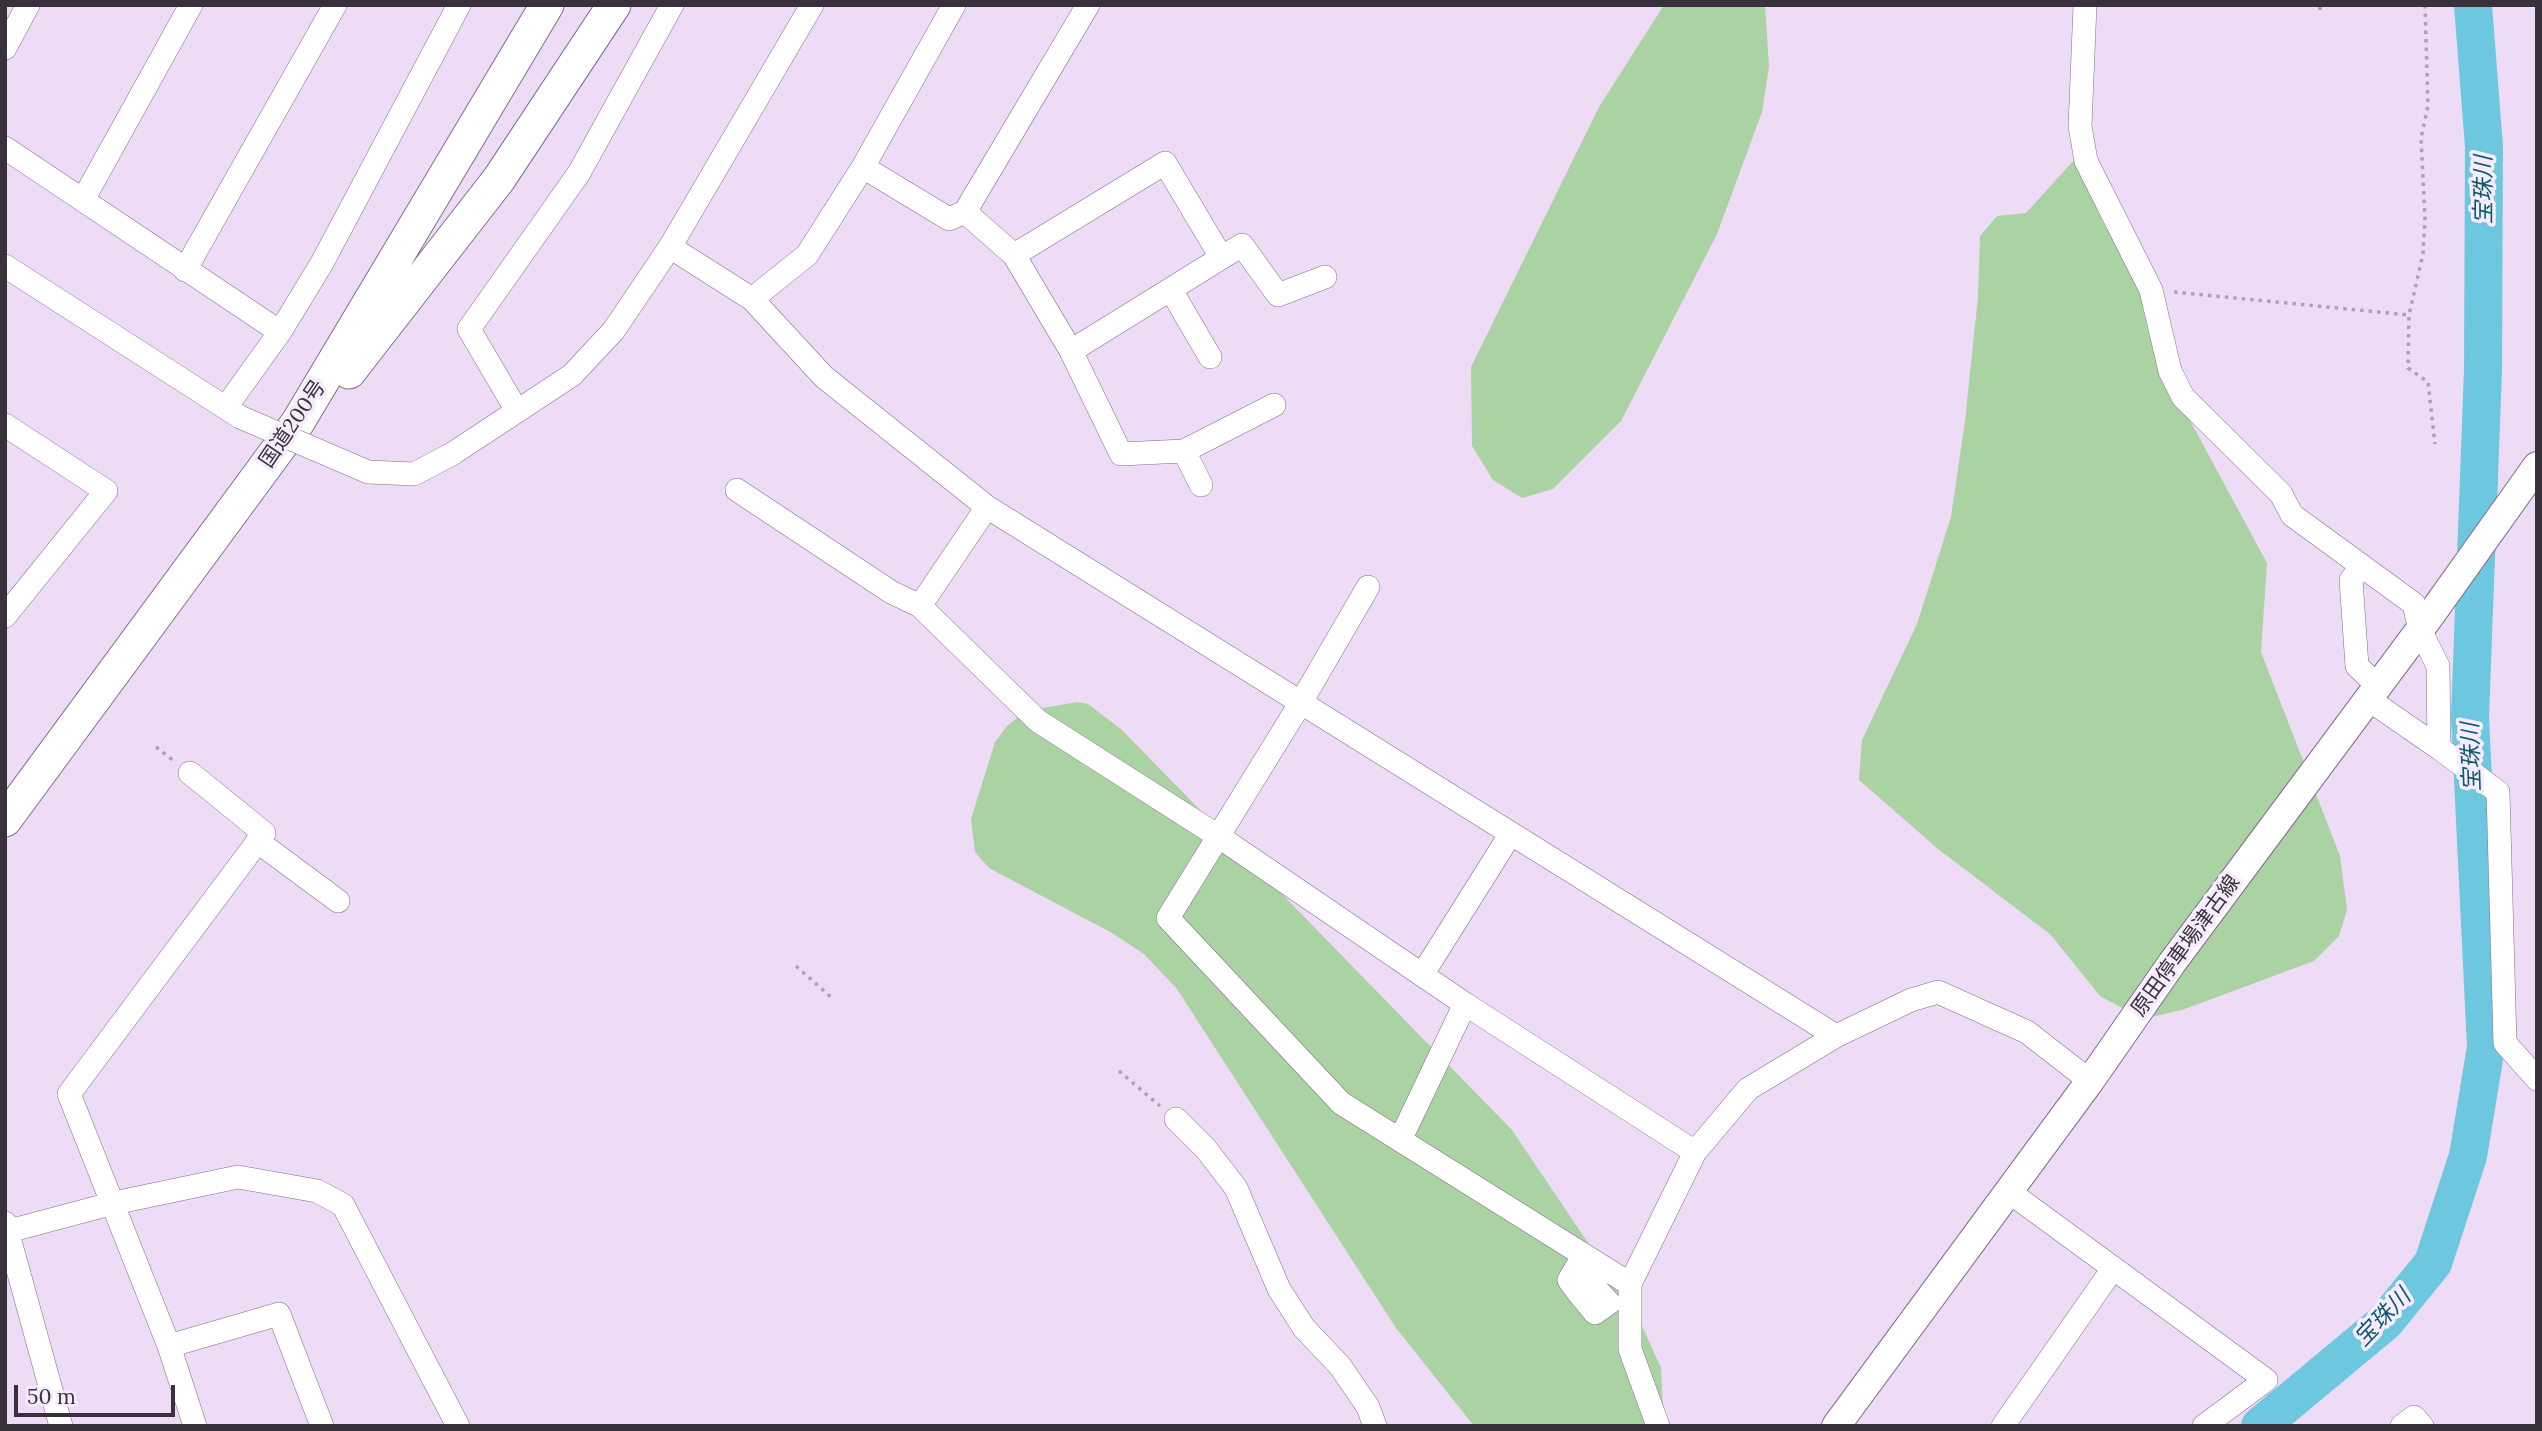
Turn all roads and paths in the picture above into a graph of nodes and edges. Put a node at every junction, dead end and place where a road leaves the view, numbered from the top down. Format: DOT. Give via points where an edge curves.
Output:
graph roads {
  1 [pos="28,5"];
  2 [pos="191,5"];
  3 [pos="335,5"];
  4 [pos="459,5"];
  5 [pos="526,5"];
  6 [pos="547,5"];
  7 [pos="614,5"];
  8 [pos="672,5"];
  9 [pos="812,5"];
  10 [pos="954,5"];
  11 [pos="1088,5"];
  12 [pos="2085,5"];
  13 [pos="2426,5"];
  14 [pos="5,48"];
  15 [pos="5,148"];
  16 [pos="863,167"];
  17 [pos="83,200"];
  18 [pos="965,212"];
  19 [pos="670,247"];
  20 [pos="1014,255"];
  21 [pos="1221,257"];
  22 [pos="5,266"];
  23 [pos="185,270"];
  24 [pos="391,271"];
  25 [pos="1325,277"];
  26 [pos="1171,290"];
  27 [pos="2151,290"];
  28 [pos="752,299"];
  29 [pos="2409,315"];
  30 [pos="280,332"];
  31 [pos="1071,351"];
  32 [pos="1210,357"];
  33 [pos="1274,405"];
  34 [pos="517,411"];
  35 [pos="233,412"];
  36 [pos="298,422"];
  37 [pos="5,425"];
  38 [pos="2435,444"];
  39 [pos="1184,451"];
  40 [pos="2533,471"];
  41 [pos="1201,485"];
  42 [pos="737,489"];
  43 [pos="986,507"];
  44 [pos="2361,567"];
  45 [pos="1368,587"];
  46 [pos="919,606"];
  47 [pos="5,616"];
  48 [pos="2425,623"];
  49 [pos="2373,692"];
  50 [pos="1300,704"];
  51 [pos="2446,752"];
  52 [pos="190,773"];
  53 [pos="5,820"];
  54 [pos="1510,835"];
  55 [pos="1218,836"];
  56 [pos="257,841"];
  57 [pos="338,901"];
  58 [pos="796,965"];
  59 [pos="1422,975"];
  60 [pos="832,998"];
  61 [pos="1465,1004"];
  62 [pos="1836,1036"];
  63 [pos="1119,1071"];
  64 [pos="2537,1079"];
  65 [pos="2090,1081"];
  66 [pos="1176,1119"];
  67 [pos="1401,1138"];
  68 [pos="1695,1152"];
  69 [pos="2008,1191"];
  70 [pos="114,1203"];
  71 [pos="6,1228"];
  72 [pos="1584,1255"];
  73 [pos="2112,1270"];
  74 [pos="1630,1284"];
  75 [pos="1577,1292"];
  76 [pos="169,1346"];
  77 [pos="61,1426"];
  78 [pos="195,1426"];
  79 [pos="322,1426"];
  80 [pos="458,1426"];
  81 [pos="1375,1426"];
  82 [pos="1658,1426"];
  83 [pos="1836,1426"];
  84 [pos="2003,1426"];
  85 [pos="2203,1426"];
  86 [pos="2402,1426"];
  87 [pos="2422,1426"];
  1 -- 14 [label="street"];
  2 -- 17 [label="street"];
  3 -- 23 [label="street"];
  4 -- 30 [label="street"];
  5 -- 24 [label="highway"];
  6 -- 24 [label="highway, 国道200号"];
  7 -- 36 [label="highway" via="499,179 359,362"];
  8 -- 34 [label="street" via="579,173 469,329"];
  9 -- 19 [label="street"];
  10 -- 16 [label="street"];
  11 -- 18 [label="street"];
  12 -- 27 [label="street" via="2080,126 2086,161"];
  13 -- 29 [label="path" via="2428,106 2421,138 2425,218 2423,254"];
  15 -- 17 [label="street"];
  16 -- 18 [label="street" via="949,219"];
  16 -- 28 [label="street" via="807,255"];
  17 -- 23 [label="street"];
  18 -- 20 [label="street"];
  19 -- 28 [label="street"];
  19 -- 34 [label="street" via="614,330 572,375"];
  20 -- 21 [label="street" via="1166,163"];
  20 -- 31 [label="street"];
  21 -- 25 [label="street" via="1242,244 1278,295"];
  21 -- 26 [label="street"];
  22 -- 35 [label="street"];
  23 -- 30 [label="street"];
  24 -- 36 [label="highway, 国道200号"];
  26 -- 31 [label="street"];
  26 -- 32 [label="street"];
  27 -- 29 [label="path"];
  27 -- 44 [label="street" via="2170,371 2183,397 2281,494 2291,514"];
  28 -- 43 [label="street" via="824,377"];
  29 -- 38 [label="path" via="2407,368 2428,383"];
  30 -- 35 [label="street"];
  31 -- 39 [label="street" via="1121,454"];
  33 -- 39 [label="street"];
  34 -- 35 [label="street, bridge" via="414,474 368,472"];
  36 -- 53 [label="highway, 国道200号"];
  37 -- 47 [label="street" via="106,491"];
  39 -- 41 [label="street"];
  40 -- 48 [label="main road, 原田停車場津古線"];
  42 -- 46 [label="street"];
  43 -- 46 [label="street"];
  43 -- 50 [label="street"];
  44 -- 48 [label="street" via="2414,604"];
  44 -- 49 [label="street" via="2351,580 2357,666"];
  45 -- 50 [label="street"];
  46 -- 55 [label="street" via="1038,721"];
  48 -- 49 [label="main road, 原田停車場津古線"];
  48 -- 51 [label="street" via="2438,666"];
  49 -- 51 [label="street"];
  49 -- 65 [label="main road, 原田停車場津古線"];
  50 -- 54 [label="street"];
  50 -- 55 [label="street"];
  51 -- 64 [label="street" via="2498,792 2505,1043"];
  52 -- 56 [label="street" via="264,833"];
  54 -- 59 [label="street"];
  54 -- 62 [label="street"];
  55 -- 59 [label="street"];
  55 -- 67 [label="street" via="1168,918 1341,1102"];
  56 -- 57 [label="street"];
  56 -- 70 [label="street" via="69,1094"];
  58 -- 60 [label="path"];
  59 -- 61 [label="street"];
  61 -- 67 [label="street"];
  61 -- 68 [label="street"];
  62 -- 65 [label="street" via="1938,992 2026,1032"];
  62 -- 68 [label="street" via="1748,1090"];
  63 -- 66 [label="path"];
  65 -- 69 [label="main road, 原田停車場津古線"];
  66 -- 81 [label="street" via="1236,1188 1279,1289 1304,1328 1347,1376"];
  67 -- 72 [label="street"];
  68 -- 74 [label="street"];
  69 -- 73 [label="street"];
  69 -- 83 [label="main road, 原田停車場津古線"];
  70 -- 71 [label="street"];
  70 -- 76 [label="street"];
  70 -- 80 [label="street" via="238,1177 317,1191 343,1205"];
  71 -- 77 [label="street"];
  72 -- 74 [label="street"];
  72 -- 75 [label="street" via="1569,1280"];
  73 -- 84 [label="street"];
  73 -- 85 [label="street" via="2266,1380"];
  74 -- 82 [label="street" via="1630,1349"];
  76 -- 78 [label="street"];
  76 -- 79 [label="street" via="279,1314"];
  86 -- 87 [label="street" via="2414,1417"];
}
